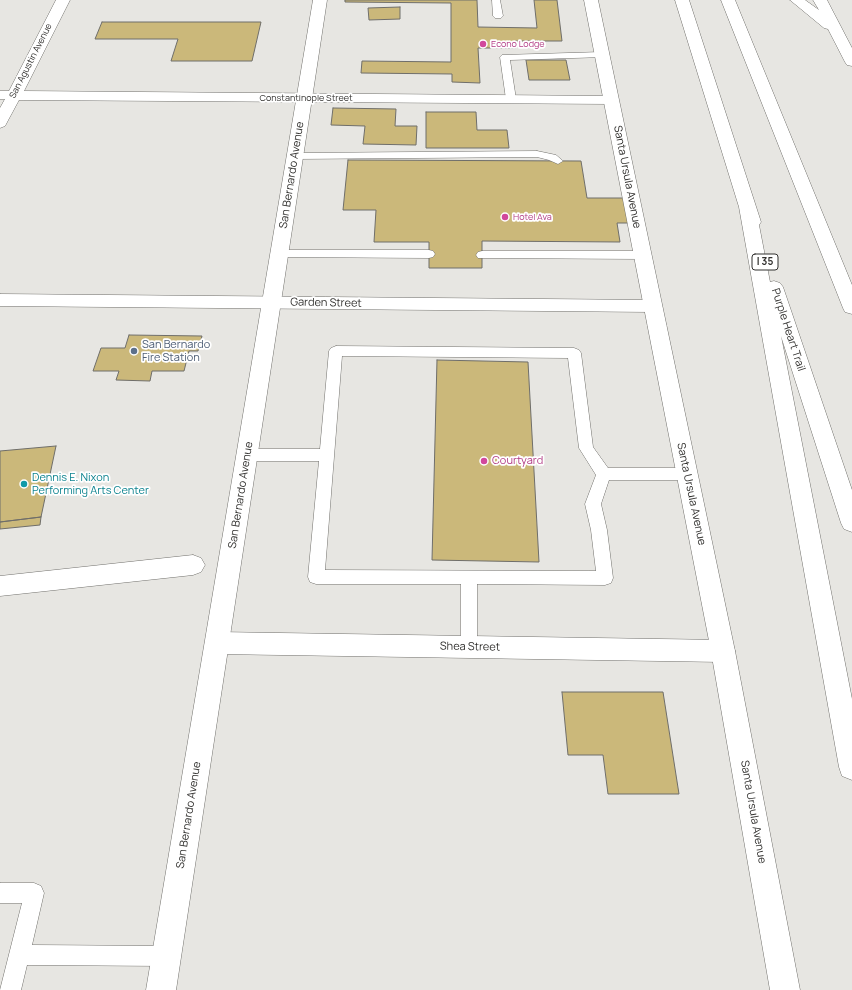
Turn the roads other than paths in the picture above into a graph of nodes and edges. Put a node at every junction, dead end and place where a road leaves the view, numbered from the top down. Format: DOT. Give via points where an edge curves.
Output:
graph roads {
  1 [pos="63,0"];
  2 [pos="320,0"];
  3 [pos="496,0"];
  4 [pos="682,0"];
  5 [pos="728,0"];
  6 [pos="797,0"];
  7 [pos="820,0"];
  8 [pos="598,3"];
  9 [pos="498,16"];
  10 [pos="836,31"];
  11 [pos="602,55"];
  12 [pos="852,62"];
  13 [pos="7,96"];
  14 [pos="304,98"];
  15 [pos="510,99"];
  16 [pos="611,100"];
  17 [pos="0,123"];
  18 [pos="295,156"];
  19 [pos="558,161"];
  20 [pos="748,208"];
  21 [pos="279,254"];
  22 [pos="429,254"];
  23 [pos="482,255"];
  24 [pos="642,255"];
  25 [pos="0,300"];
  26 [pos="271,302"];
  27 [pos="652,306"];
  28 [pos="852,308"];
  29 [pos="327,454"];
  30 [pos="247,455"];
  31 [pos="604,474"];
  32 [pos="687,474"];
  33 [pos="852,523"];
  34 [pos="193,565"];
  35 [pos="469,578"];
  36 [pos="0,586"];
  37 [pos="217,643"];
  38 [pos="469,647"];
  39 [pos="723,651"];
  40 [pos="852,767"];
  41 [pos="0,893"];
  42 [pos="19,955"];
  43 [pos="167,956"];
  44 [pos="10,990"];
  45 [pos="161,990"];
  46 [pos="785,990"];
  1 -- 13 [label="main road, San Agustin Avenue"];
  2 -- 14 [label="main road, San Bernardo Avenue"];
  3 -- 9 [label="lane"];
  4 -- 20 [label="main road, Purple Heart Trail / I 35"];
  5 -- 28 [label="main road"];
  6 -- 10 [label="main road"];
  7 -- 10 [label="main road"];
  8 -- 11 [label="main road, Santa Ursula Avenue" via="597,30"];
  10 -- 12 [label="main road"];
  11 -- 15 [label="lane" via="505,57"];
  11 -- 16 [label="main road, Santa Ursula Avenue"];
  13 -- 14 [label="main road, Constantinople Street"];
  13 -- 17 [label="main road, San Agustin Avenue"];
  14 -- 15 [label="main road, Constantinople Street"];
  14 -- 18 [label="main road, San Bernardo Avenue"];
  15 -- 16 [label="main road, Constantinople Street"];
  16 -- 24 [label="main road, Santa Ursula Avenue"];
  18 -- 19 [label="lane" via="537,154"];
  18 -- 21 [label="main road, San Bernardo Avenue"];
  20 -- 33 [label="main road, Purple Heart Trail / I 35"];
  20 -- 40 [label="main road"];
  21 -- 22 [label="lane"];
  21 -- 26 [label="main road, San Bernardo Avenue"];
  23 -- 24 [label="lane"];
  24 -- 27 [label="main road, Santa Ursula Avenue"];
  25 -- 26 [label="main road, Garden Street"];
  26 -- 27 [label="main road, Garden Street"];
  26 -- 30 [label="main road, San Bernardo Avenue"];
  27 -- 32 [label="main road, Santa Ursula Avenue"];
  29 -- 30 [label="lane"];
  29 -- 31 [label="lane" via="336,351 574,353 586,448"];
  29 -- 35 [label="lane" via="316,577"];
  30 -- 37 [label="main road, San Bernardo Avenue"];
  31 -- 32 [label="lane"];
  31 -- 35 [label="lane" via="593,504 599,530 604,578"];
  32 -- 39 [label="main road, Santa Ursula Avenue"];
  34 -- 36 [label="main road"];
  35 -- 38 [label="lane"];
  37 -- 38 [label="main road, Shea Street"];
  37 -- 43 [label="main road, San Bernardo Avenue"];
  38 -- 39 [label="main road, Shea Street"];
  39 -- 46 [label="main road, Santa Ursula Avenue"];
  41 -- 42 [label="lane" via="34,893"];
  42 -- 43 [label="lane"];
  42 -- 44 [label="lane"];
  43 -- 45 [label="main road, San Bernardo Avenue"];
}
